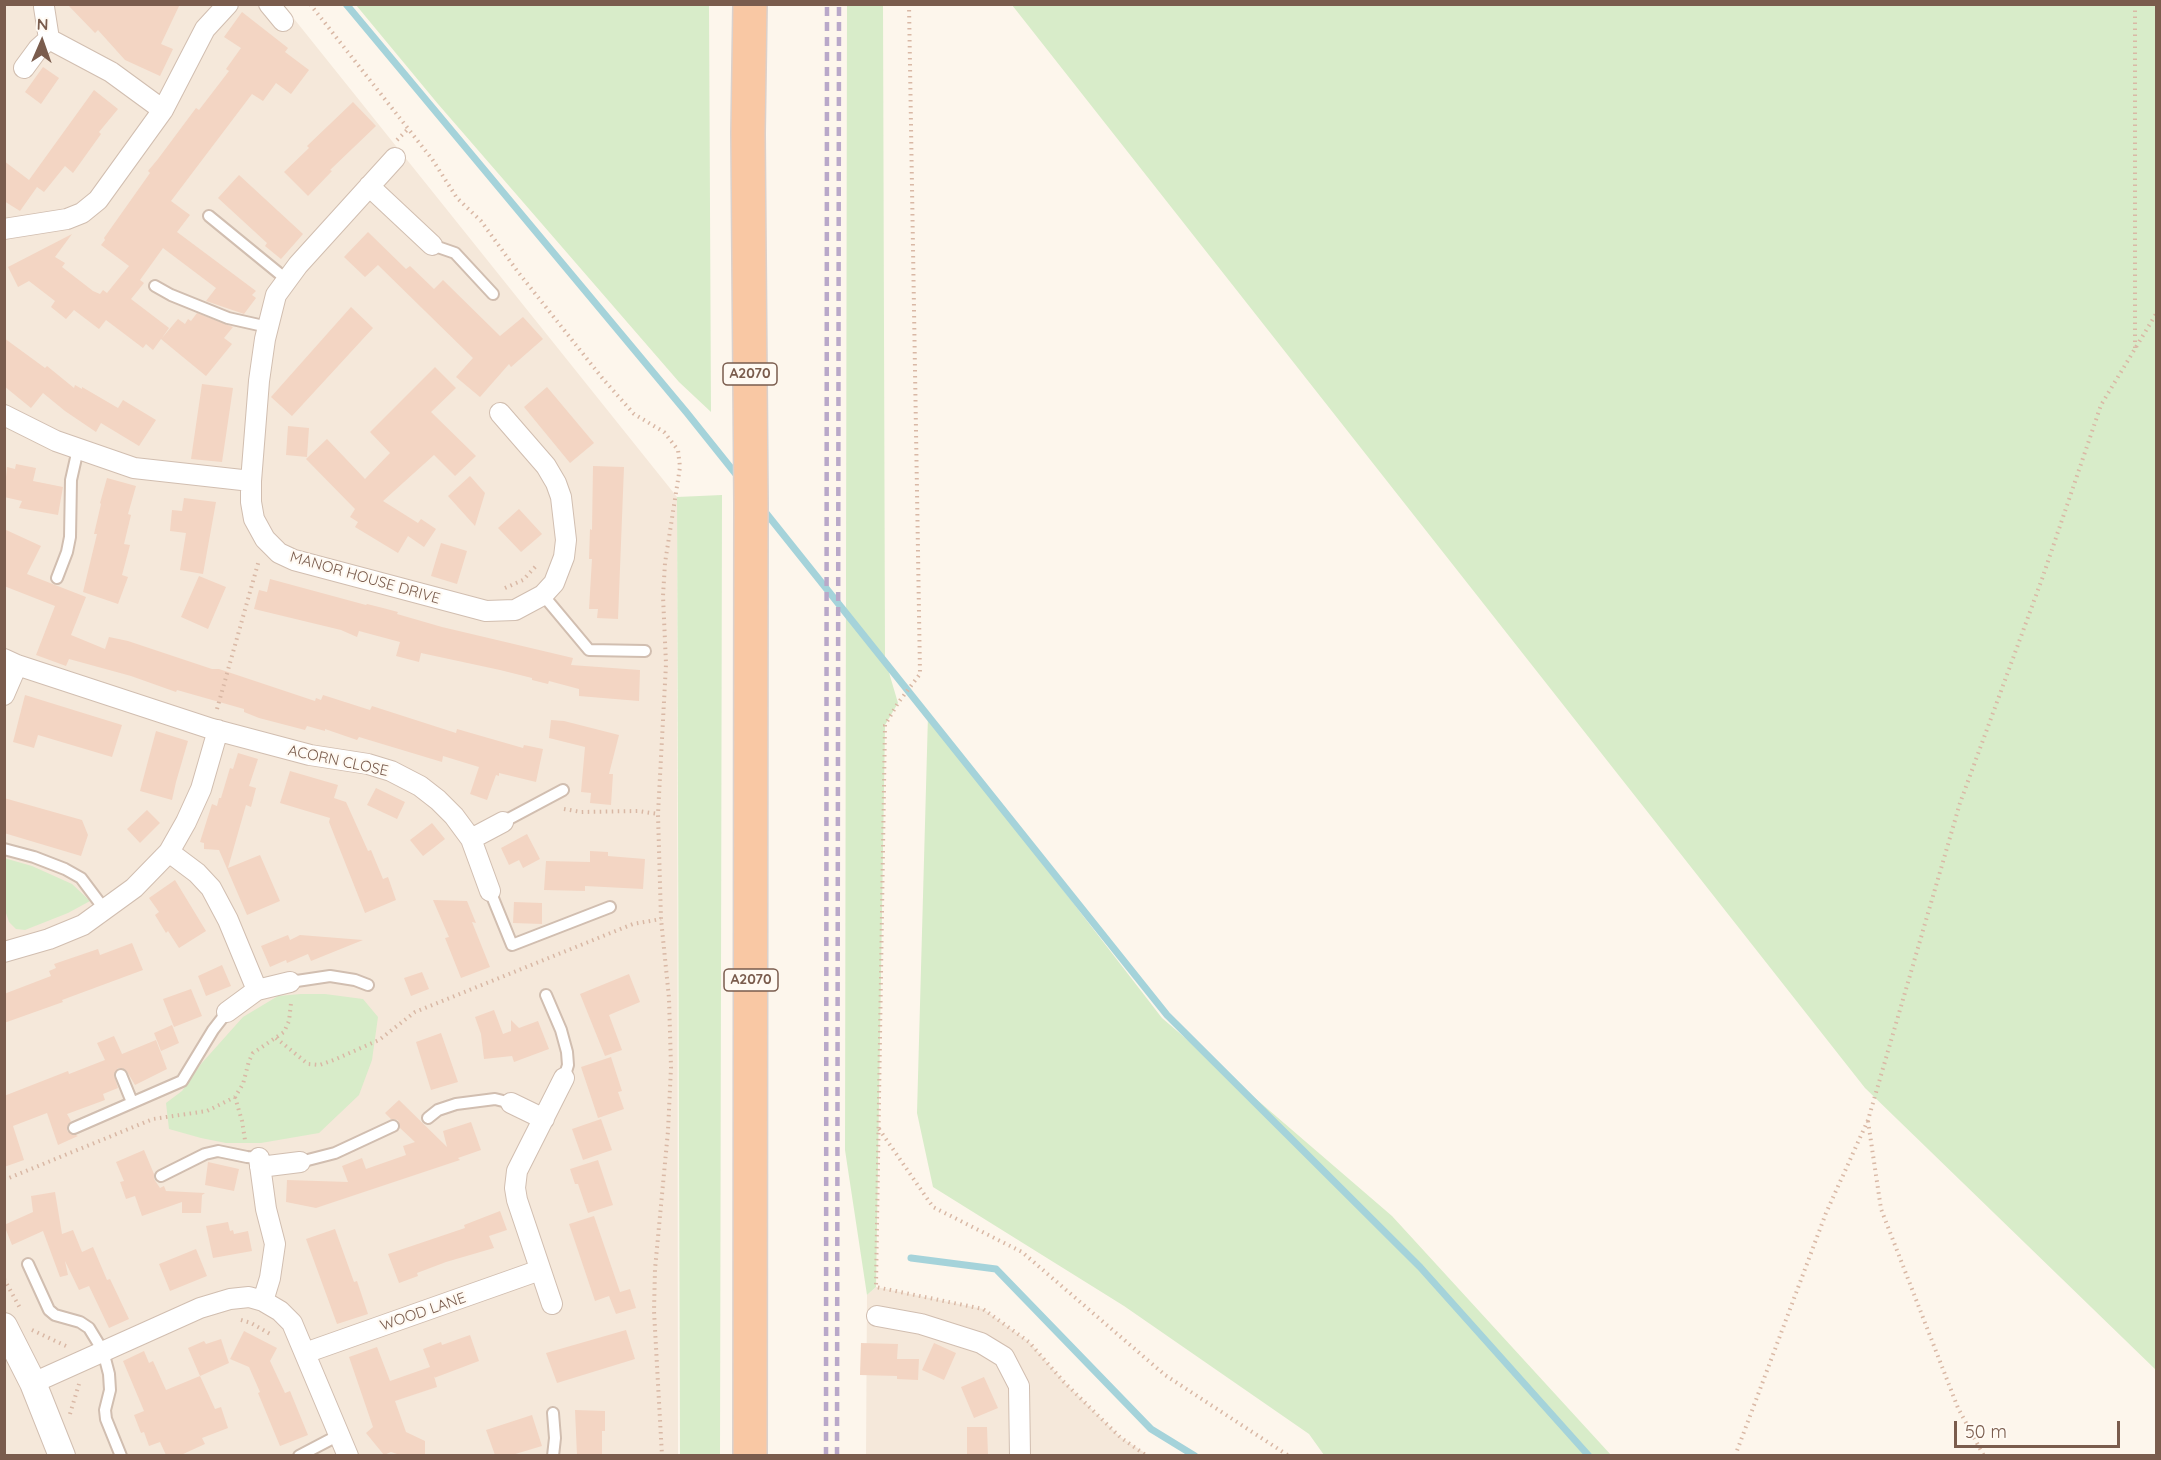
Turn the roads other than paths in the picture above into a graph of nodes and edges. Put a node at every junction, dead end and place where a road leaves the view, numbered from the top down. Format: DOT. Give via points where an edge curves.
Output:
graph roads {
  1 [pos="228,4"];
  2 [pos="269,4"];
  3 [pos="750,4"];
  4 [pos="44,7"];
  5 [pos="283,21"];
  6 [pos="49,39"];
  7 [pos="24,68"];
  8 [pos="163,110"];
  9 [pos="395,158"];
  10 [pos="369,186"];
  11 [pos="209,216"];
  12 [pos="4,229"];
  13 [pos="432,245"];
  14 [pos="286,279"];
  15 [pos="155,286"];
  16 [pos="493,294"];
  17 [pos="268,327"];
  18 [pos="500,413"];
  19 [pos="4,415"];
  20 [pos="78,449"];
  21 [pos="251,481"];
  22 [pos="57,578"];
  23 [pos="543,595"];
  24 [pos="645,651"];
  25 [pos="11,662"];
  26 [pos="4,695"];
  27 [pos="215,729"];
  28 [pos="563,790"];
  29 [pos="503,822"];
  30 [pos="471,839"];
  31 [pos="4,849"];
  32 [pos="169,852"];
  33 [pos="490,891"];
  34 [pos="610,907"];
  35 [pos="105,910"];
  36 [pos="4,952"];
  37 [pos="290,982"];
  38 [pos="368,985"];
  39 [pos="257,990"];
  40 [pos="546,995"];
  41 [pos="227,1012"];
  42 [pos="121,1075"];
  43 [pos="564,1078"];
  44 [pos="132,1102"];
  45 [pos="511,1103"];
  46 [pos="428,1118"];
  47 [pos="544,1119"];
  48 [pos="393,1126"];
  49 [pos="74,1128"];
  50 [pos="255,1161"];
  51 [pos="300,1162"];
  52 [pos="161,1176"];
  53 [pos="28,1264"];
  54 [pos="540,1270"];
  55 [pos="263,1301"];
  56 [pos="552,1304"];
  57 [pos="877,1316"];
  58 [pos="4,1326"];
  59 [pos="103,1351"];
  60 [pos="305,1353"];
  61 [pos="33,1383"];
  62 [pos="553,1413"];
  63 [pos="339,1436"];
  64 [pos="306,1454"];
  65 [pos="62,1455"];
  66 [pos="121,1455"];
  67 [pos="348,1455"];
  68 [pos="553,1455"];
  69 [pos="750,1455"];
  70 [pos="1020,1455"];
  1 -- 8 [label="street" via="205,29"];
  2 -- 5 [label="street"];
  3 -- 69 [label="highway, A2070"];
  4 -- 6 [label="street"];
  6 -- 7 [label="street"];
  6 -- 8 [label="street" via="111,72"];
  8 -- 12 [label="street" via="98,200 82,213"];
  9 -- 10 [label="street, MANOR HOUSE DRIVE"];
  10 -- 13 [label="street"];
  10 -- 14 [label="street, MANOR HOUSE DRIVE"];
  11 -- 14 [label="lane"];
  13 -- 16 [label="lane" via="455,253"];
  14 -- 17 [label="street, MANOR HOUSE DRIVE" via="276,295"];
  15 -- 17 [label="lane" via="228,318"];
  17 -- 21 [label="street, MANOR HOUSE DRIVE" via="259,381"];
  18 -- 23 [label="street" via="546,466 561,497 564,556 554,583"];
  19 -- 20 [label="street"];
  20 -- 21 [label="street" via="134,468"];
  20 -- 22 [label="lane" via="71,480 70,537"];
  21 -- 23 [label="street, MANOR HOUSE DRIVE" via="254,519 265,540 294,560 486,611 515,609"];
  23 -- 24 [label="lane" via="590,650"];
  25 -- 26 [label="street, ACORN CLOSE"];
  25 -- 27 [label="street, ACORN CLOSE"];
  27 -- 30 [label="street, ACORN CLOSE" via="292,751 391,771 438,800"];
  27 -- 32 [label="street" via="201,789"];
  28 -- 29 [label="lane"];
  29 -- 30 [label="street"];
  30 -- 33 [label="street, ACORN CLOSE"];
  31 -- 35 [label="lane" via="73,873"];
  32 -- 35 [label="street" via="134,888"];
  32 -- 39 [label="street" via="211,888"];
  33 -- 34 [label="lane" via="512,945"];
  35 -- 36 [label="street" via="83,925"];
  37 -- 38 [label="lane" via="330,976"];
  37 -- 39 [label="street"];
  39 -- 41 [label="street"];
  40 -- 43 [label="lane" via="567,1052"];
  41 -- 44 [label="lane" via="182,1081"];
  42 -- 44 [label="lane"];
  43 -- 47 [label="street"];
  44 -- 49 [label="lane"];
  45 -- 46 [label="lane" via="495,1099 465,1102 438,1110"];
  45 -- 47 [label="street"];
  47 -- 54 [label="street" via="517,1171 515,1188"];
  48 -- 51 [label="lane" via="335,1153"];
  50 -- 51 [label="street"];
  50 -- 52 [label="lane" via="218,1150"];
  50 -- 55 [label="street" via="275,1245"];
  53 -- 59 [label="lane" via="49,1310 80,1322"];
  54 -- 56 [label="street"];
  54 -- 60 [label="street, WOOD LANE"];
  55 -- 59 [label="street" via="230,1299 200,1308"];
  55 -- 60 [label="street" via="292,1323"];
  57 -- 70 [label="street" via="921,1324 981,1343 1004,1358 1019,1386"];
  58 -- 61 [label="street"];
  59 -- 61 [label="street"];
  59 -- 66 [label="lane" via="110,1390 106,1419"];
  60 -- 63 [label="street"];
  61 -- 65 [label="street"];
  62 -- 68 [label="lane"];
  63 -- 64 [label="lane"];
  63 -- 67 [label="street"];
}
